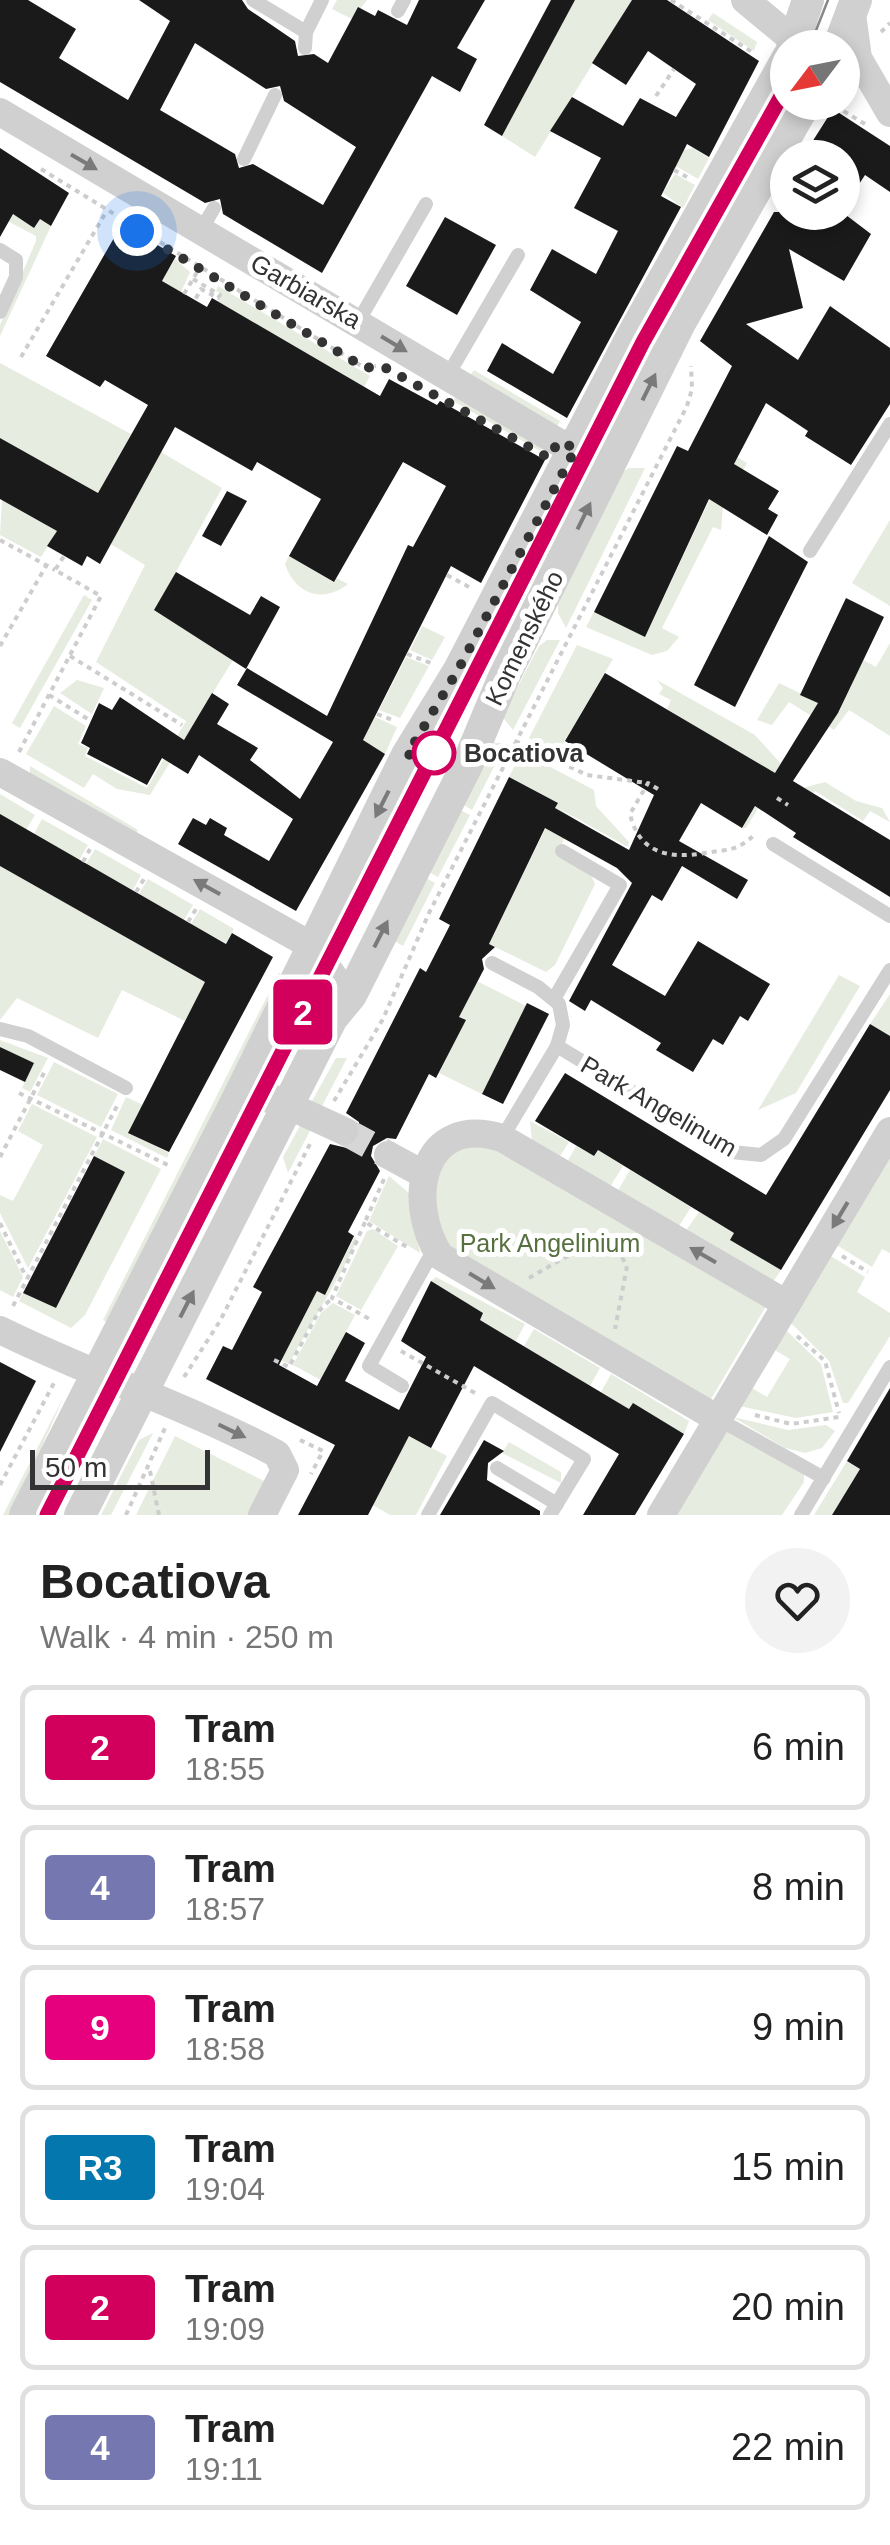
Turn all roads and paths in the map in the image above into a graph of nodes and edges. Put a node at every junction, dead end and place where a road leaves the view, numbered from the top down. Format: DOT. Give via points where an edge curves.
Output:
graph roads {
  1 [pos="253,0"];
  2 [pos="322,0"];
  3 [pos="671,0"];
  4 [pos="745,0"];
  5 [pos="808,0"];
  6 [pos="854,7"];
  7 [pos="771,30"];
  8 [pos="796,30"];
  9 [pos="770,44"];
  10 [pos="674,69"];
  11 [pos="770,83"];
  12 [pos="860,92"];
  13 [pos="275,95"];
  14 [pos="656,96"];
  15 [pos="0,112"];
  16 [pos="890,113"];
  17 [pos="796,120"];
  18 [pos="244,159"];
  19 [pos="30,162"];
  20 [pos="426,204"];
  21 [pos="106,212"];
  22 [pos="0,250"];
  23 [pos="518,256"];
  24 [pos="199,269"];
  25 [pos="193,279"];
  26 [pos="184,294"];
  27 [pos="195,300"];
  28 [pos="0,312"];
  29 [pos="358,322"];
  30 [pos="21,357"];
  31 [pos="382,366"];
  32 [pos="448,375"];
  33 [pos="890,424"];
  34 [pos="576,448"];
  35 [pos="617,450"];
  36 [pos="0,540"];
  37 [pos="810,551"];
  38 [pos="64,556"];
  39 [pos="46,566"];
  40 [pos="55,570"];
  41 [pos="447,574"];
  42 [pos="464,584"];
  43 [pos="0,646"];
  44 [pos="407,654"];
  45 [pos="70,656"];
  46 [pos="443,668"];
  47 [pos="49,695"];
  48 [pos="91,721"];
  49 [pos="182,725"];
  50 [pos="516,741"];
  51 [pos="12,759"];
  52 [pos="28,761"];
  53 [pos="648,783"];
  54 [pos="658,789"];
  55 [pos="777,798"];
  56 [pos="788,805"];
  57 [pos="755,834"];
  58 [pos="773,844"];
  59 [pos="562,852"];
  60 [pos="199,902"];
  61 [pos="890,916"];
  62 [pos="188,922"];
  63 [pos="312,946"];
  64 [pos="492,963"];
  65 [pos="890,970"];
  66 [pos="554,999"];
  67 [pos="332,1018"];
  68 [pos="0,1029"];
  69 [pos="557,1046"];
  70 [pos="55,1051"];
  71 [pos="126,1088"];
  72 [pos="19,1093"];
  73 [pos="30,1098"];
  74 [pos="237,1100"];
  75 [pos="288,1104"];
  76 [pos="344,1131"];
  77 [pos="890,1131"];
  78 [pos="104,1132"];
  79 [pos="502,1138"];
  80 [pos="391,1156"];
  81 [pos="0,1157"];
  82 [pos="172,1167"];
  83 [pos="423,1174"];
  84 [pos="365,1222"];
  85 [pos="0,1223"];
  86 [pos="434,1258"];
  87 [pos="27,1278"];
  88 [pos="503,1294"];
  89 [pos="332,1298"];
  90 [pos="782,1312"];
  91 [pos="5,1320"];
  92 [pos="387,1336"];
  93 [pos="613,1358"];
  94 [pos="274,1360"];
  95 [pos="890,1366"];
  96 [pos="98,1376"];
  97 [pos="402,1386"];
  98 [pos="143,1391"];
  99 [pos="492,1404"];
  100 [pos="722,1412"];
  101 [pos="497,1468"];
  102 [pos="150,1469"];
  103 [pos="824,1478"];
  104 [pos="554,1509"];
  105 [pos="25,1515"];
  106 [pos="80,1515"];
  107 [pos="159,1515"];
  108 [pos="262,1515"];
  109 [pos="428,1515"];
  110 [pos="661,1515"];
  111 [pos="802,1515"];
  1 -- 2 [label="lane" via="305,40"];
  3 -- 9 [label="path" via="702,22"];
  4 -- 7 [label="street"];
  5 -- 8 [label="street, Komenského"];
  6 -- 16 [label="street" via="858,58"];
  10 -- 14 [label="path"];
  11 -- 34 [label="street, Komenského"];
  12 -- 16 [label="street"];
  13 -- 18 [label="lane"];
  15 -- 29 [label="street, Garbiarska, one-way" via="207,219"];
  35 -- 17 [label="street, Komenského, one-way" via="681,321"];
  19 -- 21 [label="path"];
  20 -- 29 [label="lane"];
  21 -- 24 [label="path"];
  21 -- 30 [label="path"];
  22 -- 28 [label="lane" via="18,268"];
  23 -- 32 [label="lane"];
  24 -- 25 [label="path"];
  24 -- 31 [label="path" via="365,368"];
  25 -- 26 [label="path"];
  25 -- 27 [label="path" via="220,295 201,288"];
  29 -- 32 [label="street, Garbiarska, one-way"];
  32 -- 34 [label="street, Garbiarska"];
  33 -- 37 [label="lane"];
  34 -- 35 [label="street, Garbiarska"];
  34 -- 63 [label="street, Komenského, one-way" via="407,755"];
  67 -- 35 [label="street, Komenského, one-way" via="351,995 461,778"];
  36 -- 39 [label="path"];
  38 -- 40 [label="path"];
  39 -- 40 [label="path"];
  39 -- 43 [label="path"];
  40 -- 45 [label="path" via="101,596"];
  41 -- 42 [label="path"];
  44 -- 46 [label="path"];
  45 -- 47 [label="path"];
  45 -- 49 [label="path"];
  47 -- 48 [label="path"];
  47 -- 51 [label="path"];
  50 -- 53 [label="path" via="588,775"];
  51 -- 52 [label="path"];
  63 -- 51 [label="street, one-way"];
  53 -- 54 [label="path"];
  53 -- 57 [label="path" via="630,814 638,836 660,854 728,852"];
  55 -- 56 [label="path"];
  58 -- 61 [label="lane"];
  59 -- 66 [label="lane" via="620,885"];
  60 -- 62 [label="path"];
  63 -- 67 [label="street" via="334,977"];
  63 -- 74 [label="street, Komenského"];
  64 -- 66 [label="lane"];
  65 -- 69 [label="lane, Park Angelinum" via="784,1139 761,1156 732,1152"];
  66 -- 69 [label="lane" via="563,1013"];
  67 -- 75 [label="street, Komenského"];
  68 -- 70 [label="lane"];
  69 -- 79 [label="lane, Park Angelinum"];
  70 -- 71 [label="lane"];
  70 -- 73 [label="path"];
  71 -- 78 [label="path"];
  72 -- 73 [label="path"];
  73 -- 78 [label="path"];
  73 -- 81 [label="path"];
  74 -- 75 [label="street" via="260,1096"];
  74 -- 96 [label="street, Komenského"];
  75 -- 76 [label="street"];
  98 -- 75 [label="street, Komenského, one-way"];
  77 -- 90 [label="street, one-way"];
  78 -- 82 [label="path"];
  78 -- 87 [label="path"];
  79 -- 83 [label="street" via="458,1138 437,1152"];
  90 -- 79 [label="street, one-way"];
  80 -- 83 [label="street"];
  80 -- 84 [label="path"];
  83 -- 86 [label="street" via="422,1214"];
  84 -- 86 [label="path"];
  84 -- 89 [label="path"];
  85 -- 87 [label="path"];
  86 -- 88 [label="street, one-way"];
  86 -- 92 [label="lane"];
  87 -- 91 [label="path"];
  88 -- 93 [label="street"];
  88 -- 93 [label="path" via="592,1242 615,1245 627,1266"];
  89 -- 92 [label="path"];
  89 -- 94 [label="path" via="289,1367"];
  90 -- 100 [label="street"];
  90 -- 100 [label="path" via="824,1361 840,1417 792,1424"];
  91 -- 96 [label="street"];
  92 -- 97 [label="lane" via="369,1366"];
  92 -- 99 [label="path"];
  93 -- 100 [label="street"];
  95 -- 103 [label="lane"];
  96 -- 98 [label="street"];
  96 -- 105 [label="street, Komenského"];
  98 -- 106 [label="street, Komenského"];
  98 -- 108 [label="street, one-way" via="282,1458 283,1475"];
  99 -- 104 [label="lane" via="584,1459"];
  99 -- 109 [label="lane"];
  100 -- 103 [label="lane"];
  100 -- 110 [label="street"];
  101 -- 104 [label="lane"];
  102 -- 107 [label="path"];
  103 -- 111 [label="lane"];
}
